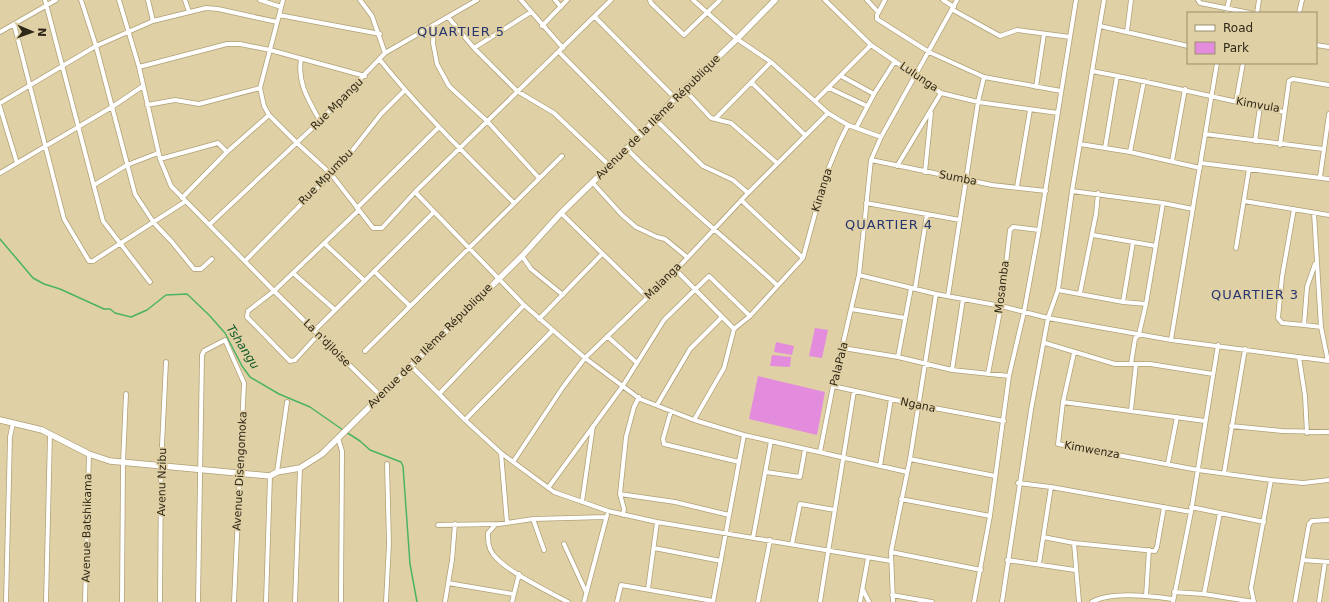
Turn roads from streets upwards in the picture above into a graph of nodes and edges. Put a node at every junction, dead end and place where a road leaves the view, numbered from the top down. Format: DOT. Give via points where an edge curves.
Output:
graph roads {
  1 [pos="45,0"];
  2 [pos="56,0"];
  3 [pos="81,0"];
  4 [pos="119,0"];
  5 [pos="148,0"];
  6 [pos="186,0"];
  7 [pos="260,0"];
  8 [pos="283,0"];
  9 [pos="360,0"];
  10 [pos="477,0"];
  11 [pos="521,0"];
  12 [pos="555,0"];
  13 [pos="567,0"];
  14 [pos="611,0"];
  15 [pos="693,0"];
  16 [pos="720,0"];
  17 [pos="775,0"];
  18 [pos="825,0"];
  19 [pos="867,0"];
  20 [pos="885,0"];
  21 [pos="943,0"];
  22 [pos="957,0"];
  23 [pos="1076,0"];
  24 [pos="1104,0"];
  25 [pos="1130,0"];
  26 [pos="1229,0"];
  27 [pos="1259,0"];
  28 [pos="1302,0"];
  29 [pos="1198,1"];
  30 [pos="651,2"];
  31 [pos="47,6"];
  32 [pos="561,6"];
  33 [pos="281,7"];
  34 [pos="953,8"];
  35 [pos="1226,11"];
  36 [pos="189,12"];
  37 [pos="531,12"];
  38 [pos="878,12"];
  39 [pos="1238,12"];
  40 [pos="1257,12"];
  41 [pos="1299,12"];
  42 [pos="707,13"];
  43 [pos="279,15"];
  44 [pos="448,17"];
  45 [pos="595,17"];
  46 [pos="153,21"];
  47 [pos="277,22"];
  48 [pos="14,24"];
  49 [pos="434,26"];
  50 [pos="542,26"];
  51 [pos="1100,26"];
  52 [pos="128,30"];
  53 [pos="0,32"];
  54 [pos="1127,32"];
  55 [pos="380,34"];
  56 [pos="1044,34"];
  57 [pos="1070,37"];
  58 [pos="737,39"];
  59 [pos="871,45"];
  60 [pos="1317,45"];
  61 [pos="96,46"];
  62 [pos="1187,46"];
  63 [pos="1329,47"];
  64 [pos="474,48"];
  65 [pos="563,48"];
  66 [pos="270,50"];
  67 [pos="559,52"];
  68 [pos="930,52"];
  69 [pos="385,53"];
  70 [pos="301,59"];
  71 [pos="380,60"];
  72 [pos="895,61"];
  73 [pos="770,62"];
  74 [pos="63,64"];
  75 [pos="1217,64"];
  76 [pos="1243,64"];
  77 [pos="139,67"];
  78 [pos="1092,72"];
  79 [pos="365,76"];
  80 [pos="840,76"];
  81 [pos="916,76"];
  82 [pos="1117,76"];
  83 [pos="984,77"];
  84 [pos="1144,81"];
  85 [pos="751,82"];
  86 [pos="1329,85"];
  87 [pos="30,86"];
  88 [pos="143,86"];
  89 [pos="1036,87"];
  90 [pos="260,88"];
  91 [pos="829,88"];
  92 [pos="684,89"];
  93 [pos="1185,89"];
  94 [pos="405,90"];
  95 [pos="517,91"];
  96 [pos="1061,91"];
  97 [pos="941,92"];
  98 [pos="874,94"];
  99 [pos="1210,97"];
  100 [pos="675,98"];
  101 [pos="815,101"];
  102 [pos="978,102"];
  103 [pos="1236,102"];
  104 [pos="0,103"];
  105 [pos="147,105"];
  106 [pos="867,106"];
  107 [pos="0,107"];
  108 [pos="112,107"];
  109 [pos="1260,107"];
  110 [pos="1030,110"];
  111 [pos="931,111"];
  112 [pos="1284,112"];
  113 [pos="828,113"];
  114 [pos="1058,113"];
  115 [pos="1329,114"];
  116 [pos="269,115"];
  117 [pos="716,118"];
  118 [pos="655,119"];
  119 [pos="320,121"];
  120 [pos="486,121"];
  121 [pos="848,125"];
  122 [pos="78,127"];
  123 [pos="439,127"];
  124 [pos="856,128"];
  125 [pos="1205,134"];
  126 [pos="641,135"];
  127 [pos="805,135"];
  128 [pos="880,136"];
  129 [pos="1255,141"];
  130 [pos="297,143"];
  131 [pos="46,144"];
  132 [pos="1080,144"];
  133 [pos="1280,144"];
  134 [pos="459,148"];
  135 [pos="626,148"];
  136 [pos="1105,148"];
  137 [pos="1323,149"];
  138 [pos="227,152"];
  139 [pos="1130,152"];
  140 [pos="158,153"];
  141 [pos="562,156"];
  142 [pos="160,159"];
  143 [pos="871,160"];
  144 [pos="1172,161"];
  145 [pos="17,163"];
  146 [pos="777,163"];
  147 [pos="1201,163"];
  148 [pos="608,165"];
  149 [pos="127,166"];
  150 [pos="897,166"];
  151 [pos="1200,168"];
  152 [pos="1248,169"];
  153 [pos="925,172"];
  154 [pos="0,173"];
  155 [pos="331,174"];
  156 [pos="539,178"];
  157 [pos="1320,178"];
  158 [pos="1329,179"];
  159 [pos="967,180"];
  160 [pos="592,182"];
  161 [pos="94,185"];
  162 [pos="1017,187"];
  163 [pos="1046,191"];
  164 [pos="1072,191"];
  165 [pos="415,192"];
  166 [pos="748,193"];
  167 [pos="1098,193"];
  168 [pos="182,198"];
  169 [pos="741,200"];
  170 [pos="186,201"];
  171 [pos="1244,201"];
  172 [pos="514,203"];
  173 [pos="866,203"];
  174 [pos="1162,203"];
  175 [pos="358,209"];
  176 [pos="1193,209"];
  177 [pos="1294,209"];
  178 [pos="434,212"];
  179 [pos="561,212"];
  180 [pos="1314,213"];
  181 [pos="927,214"];
  182 [pos="1329,215"];
  183 [pos="960,220"];
  184 [pos="154,223"];
  185 [pos="210,225"];
  186 [pos="714,228"];
  187 [pos="1039,230"];
  188 [pos="1092,235"];
  189 [pos="1133,242"];
  190 [pos="121,243"];
  191 [pos="324,243"];
  192 [pos="1156,246"];
  193 [pos="468,248"];
  194 [pos="1236,248"];
  195 [pos="602,254"];
  196 [pos="522,256"];
  197 [pos="687,257"];
  198 [pos="803,258"];
  199 [pos="212,259"];
  200 [pos="245,261"];
  201 [pos="1316,264"];
  202 [pos="676,270"];
  203 [pos="375,272"];
  204 [pos="293,273"];
  205 [pos="859,275"];
  206 [pos="499,278"];
  207 [pos="365,281"];
  208 [pos="150,282"];
  209 [pos="777,285"];
  210 [pos="913,288"];
  211 [pos="695,290"];
  212 [pos="1058,290"];
  213 [pos="274,291"];
  214 [pos="1080,293"];
  215 [pos="936,294"];
  216 [pos="563,295"];
  217 [pos="948,296"];
  218 [pos="647,297"];
  219 [pos="963,299"];
  220 [pos="1123,302"];
  221 [pos="1146,304"];
  222 [pos="524,305"];
  223 [pos="410,306"];
  224 [pos="1000,306"];
  225 [pos="851,308"];
  226 [pos="334,309"];
  227 [pos="1024,312"];
  228 [pos="750,316"];
  229 [pos="721,318"];
  230 [pos="905,318"];
  231 [pos="1048,318"];
  232 [pos="539,319"];
  233 [pos="1304,325"];
  234 [pos="1321,327"];
  235 [pos="734,329"];
  236 [pos="314,330"];
  237 [pos="552,331"];
  238 [pos="1139,334"];
  239 [pos="318,335"];
  240 [pos="607,336"];
  241 [pos="1171,340"];
  242 [pos="1045,343"];
  243 [pos="1218,345"];
  244 [pos="843,348"];
  245 [pos="1244,349"];
  246 [pos="365,351"];
  247 [pos="1074,353"];
  248 [pos="898,357"];
  249 [pos="1299,357"];
  250 [pos="585,358"];
  251 [pos="1328,361"];
  252 [pos="166,362"];
  253 [pos="637,363"];
  254 [pos="1134,364"];
  255 [pos="410,365"];
  256 [pos="926,365"];
  257 [pos="952,370"];
  258 [pos="988,374"];
  259 [pos="1213,374"];
  260 [pos="1009,376"];
  261 [pos="833,386"];
  262 [pos="622,387"];
  263 [pos="854,391"];
  264 [pos="126,394"];
  265 [pos="439,394"];
  266 [pos="380,395"];
  267 [pos="639,397"];
  268 [pos="891,399"];
  269 [pos="287,402"];
  270 [pos="1063,402"];
  271 [pos="658,405"];
  272 [pos="918,405"];
  273 [pos="1131,410"];
  274 [pos="671,412"];
  275 [pos="1177,417"];
  276 [pos="0,420"];
  277 [pos="465,420"];
  278 [pos="694,420"];
  279 [pos="1004,421"];
  280 [pos="1206,421"];
  281 [pos="13,423"];
  282 [pos="593,426"];
  283 [pos="1231,426"];
  284 [pos="1329,432"];
  285 [pos="1307,433"];
  286 [pos="50,434"];
  287 [pos="744,435"];
  288 [pos="338,438"];
  289 [pos="771,441"];
  290 [pos="805,449"];
  291 [pos="501,452"];
  292 [pos="820,452"];
  293 [pos="89,454"];
  294 [pos="844,458"];
  295 [pos="910,459"];
  296 [pos="513,462"];
  297 [pos="739,462"];
  298 [pos="123,463"];
  299 [pos="1168,463"];
  300 [pos="387,464"];
  301 [pos="161,466"];
  302 [pos="880,466"];
  303 [pos="300,468"];
  304 [pos="200,469"];
  305 [pos="1198,470"];
  306 [pos="239,472"];
  307 [pos="277,472"];
  308 [pos="766,472"];
  309 [pos="907,472"];
  310 [pos="1224,473"];
  311 [pos="270,476"];
  312 [pos="995,476"];
  313 [pos="1271,480"];
  314 [pos="1329,480"];
  315 [pos="1018,483"];
  316 [pos="1051,487"];
  317 [pos="548,488"];
  318 [pos="620,494"];
  319 [pos="901,500"];
  320 [pos="582,502"];
  321 [pos="1164,507"];
  322 [pos="835,510"];
  323 [pos="1191,510"];
  324 [pos="608,511"];
  325 [pos="1220,513"];
  326 [pos="623,515"];
  327 [pos="729,515"];
  328 [pos="990,516"];
  329 [pos="606,517"];
  330 [pos="533,519"];
  331 [pos="1329,520"];
  332 [pos="657,522"];
  333 [pos="1264,522"];
  334 [pos="508,523"];
  335 [pos="455,524"];
  336 [pos="497,524"];
  337 [pos="438,525"];
  338 [pos="726,534"];
  339 [pos="1043,536"];
  340 [pos="753,538"];
  341 [pos="770,540"];
  342 [pos="1074,543"];
  343 [pos="564,544"];
  344 [pos="792,544"];
  345 [pos="654,548"];
  346 [pos="544,550"];
  347 [pos="829,550"];
  348 [pos="1149,550"];
  349 [pos="891,552"];
  350 [pos="868,558"];
  351 [pos="720,560"];
  352 [pos="1007,560"];
  353 [pos="1303,560"];
  354 [pos="890,562"];
  355 [pos="1327,562"];
  356 [pos="1039,564"];
  357 [pos="982,570"];
  358 [pos="1075,570"];
  359 [pos="519,574"];
  360 [pos="448,583"];
  361 [pos="648,589"];
  362 [pos="863,590"];
  363 [pos="586,592"];
  364 [pos="1174,592"];
  365 [pos="513,594"];
  366 [pos="1204,594"];
  367 [pos="892,595"];
  368 [pos="1146,596"];
  369 [pos="1173,600"];
  370 [pos="6,602"];
  371 [pos="46,602"];
  372 [pos="85,602"];
  373 [pos="122,602"];
  374 [pos="160,602"];
  375 [pos="198,602"];
  376 [pos="234,602"];
  377 [pos="266,602"];
  378 [pos="296,602"];
  379 [pos="341,602"];
  380 [pos="386,602"];
  381 [pos="445,602"];
  382 [pos="512,602"];
  383 [pos="568,602"];
  384 [pos="584,602"];
  385 [pos="617,602"];
  386 [pos="713,602"];
  387 [pos="758,602"];
  388 [pos="820,602"];
  389 [pos="860,602"];
  390 [pos="869,602"];
  391 [pos="893,602"];
  392 [pos="932,602"];
  393 [pos="974,602"];
  394 [pos="1002,602"];
  395 [pos="1078,602"];
  396 [pos="1092,602"];
  397 [pos="1254,602"];
  398 [pos="1295,602"];
  399 [pos="1319,602"];
  1 -- 31 [label="street"];
  2 -- 31 [label="street"];
  3 -- 61 [label="street"];
  4 -- 52 [label="street, La n'djloise"];
  5 -- 46 [label="street"];
  6 -- 36 [label="street"];
  7 -- 33 [label="street"];
  8 -- 33 [label="street"];
  9 -- 55 [label="street" via="372,16"];
  10 -- 44 [label="street, Rue Mpangu"];
  11 -- 37 [label="street"];
  12 -- 32 [label="street"];
  13 -- 32 [label="street"];
  14 -- 45 [label="street"];
  15 -- 42 [label="street"];
  16 -- 42 [label="street"];
  17 -- 58 [label="street, Avenue de la IIème République"];
  18 -- 59 [label="street, Lulunga"];
  19 -- 38 [label="street"];
  20 -- 38 [label="street"];
  21 -- 34 [label="street"];
  22 -- 34 [label="street, PalaPala"];
  23 -- 57 [label="street"];
  24 -- 51 [label="street"];
  25 -- 54 [label="street"];
  26 -- 35 [label="street"];
  27 -- 40 [label="street"];
  28 -- 41 [label="street"];
  29 -- 35 [label="street"];
  30 -- 42 [label="street" via="684,35"];
  31 -- 48 [label="street"];
  31 -- 74 [label="street"];
  32 -- 50 [label="street"];
  33 -- 43 [label="street"];
  34 -- 56 [label="street" via="1000,36 1017,30"];
  34 -- 68 [label="street, PalaPala"];
  35 -- 39 [label="street"];
  36 -- 46 [label="street"];
  36 -- 47 [label="street" via="206,8 218,9"];
  37 -- 50 [label="street"];
  37 -- 64 [label="street"];
  38 -- 68 [label="street" via="877,19"];
  42 -- 58 [label="street"];
  43 -- 47 [label="street"];
  43 -- 55 [label="street"];
  44 -- 49 [label="street, Rue Mpangu"];
  44 -- 64 [label="street"];
  45 -- 65 [label="street"];
  45 -- 100 [label="street"];
  46 -- 52 [label="street"];
  47 -- 66 [label="street"];
  48 -- 53 [label="street"];
  48 -- 87 [label="street"];
  49 -- 69 [label="street, Rue Mpangu"];
  49 -- 120 [label="street" via="433,43 437,64 447,82"];
  50 -- 65 [label="street"];
  51 -- 54 [label="street"];
  51 -- 78 [label="street"];
  52 -- 61 [label="street"];
  52 -- 77 [label="street, La n'djloise"];
  54 -- 62 [label="street"];
  55 -- 69 [label="street"];
  56 -- 57 [label="street"];
  56 -- 89 [label="street"];
  57 -- 96 [label="street"];
  58 -- 73 [label="street"];
  58 -- 92 [label="street, Avenue de la IIème République"];
  59 -- 72 [label="street, Lulunga"];
  59 -- 80 [label="street"];
  60 -- 63 [label="street"];
  61 -- 74 [label="street"];
  61 -- 108 [label="street"];
  64 -- 95 [label="street"];
  65 -- 67 [label="street"];
  66 -- 70 [label="street"];
  66 -- 77 [label="street" via="227,44"];
  66 -- 90 [label="street"];
  67 -- 95 [label="street"];
  67 -- 126 [label="street"];
  68 -- 81 [label="street, PalaPala"];
  68 -- 83 [label="street"];
  69 -- 71 [label="street, Rue Mpangu"];
  70 -- 79 [label="street"];
  70 -- 119 [label="street" via="300,74 308,99"];
  71 -- 79 [label="street, Rue Mpangu"];
  71 -- 94 [label="street"];
  72 -- 81 [label="street, Lulunga"];
  72 -- 98 [label="street"];
  73 -- 85 [label="street"];
  73 -- 101 [label="street"];
  74 -- 87 [label="street"];
  74 -- 122 [label="street"];
  75 -- 99 [label="street"];
  76 -- 103 [label="street"];
  77 -- 88 [label="street, La n'djloise"];
  78 -- 82 [label="street, Kimvula"];
  78 -- 132 [label="street"];
  79 -- 119 [label="street, Rue Mpangu"];
  80 -- 91 [label="street"];
  80 -- 98 [label="street"];
  81 -- 97 [label="street, Lulunga"];
  81 -- 128 [label="street, PalaPala"];
  82 -- 84 [label="street, Kimvula"];
  82 -- 136 [label="street"];
  83 -- 89 [label="street"];
  83 -- 102 [label="street"];
  84 -- 93 [label="street, Kimvula"];
  84 -- 139 [label="street"];
  85 -- 117 [label="street"];
  85 -- 127 [label="street"];
  86 -- 112 [label="street, Kimvula" via="1291,80 1288,83"];
  87 -- 104 [label="street"];
  87 -- 131 [label="street"];
  88 -- 105 [label="street, La n'djloise"];
  88 -- 108 [label="street"];
  89 -- 96 [label="street"];
  90 -- 105 [label="street" via="199,104 175,100"];
  90 -- 116 [label="street"];
  91 -- 101 [label="street"];
  91 -- 106 [label="street"];
  92 -- 100 [label="street, Avenue de la IIème République"];
  92 -- 117 [label="street" via="711,118"];
  93 -- 99 [label="street, Kimvula"];
  93 -- 144 [label="street"];
  94 -- 123 [label="street"];
  94 -- 155 [label="street, Rue Mpumbu" via="381,114 353,151"];
  95 -- 120 [label="street"];
  95 -- 148 [label="street" via="554,113"];
  96 -- 114 [label="street"];
  97 -- 102 [label="street, Lulunga"];
  97 -- 111 [label="street"];
  98 -- 106 [label="street"];
  99 -- 103 [label="street, Kimvula"];
  99 -- 125 [label="street"];
  100 -- 118 [label="street, Avenue de la IIème République"];
  101 -- 113 [label="street"];
  102 -- 110 [label="street, Lulunga"];
  102 -- 159 [label="street"];
  103 -- 109 [label="street, Kimvula"];
  105 -- 140 [label="street, La n'djloise"];
  106 -- 124 [label="street"];
  107 -- 145 [label="street"];
  108 -- 122 [label="street"];
  108 -- 149 [label="street"];
  109 -- 112 [label="street, Kimvula"];
  109 -- 129 [label="street"];
  110 -- 114 [label="street, Lulunga"];
  110 -- 162 [label="street"];
  111 -- 150 [label="street"];
  111 -- 153 [label="street"];
  112 -- 133 [label="street"];
  113 -- 121 [label="street"];
  113 -- 127 [label="street, Malanga"];
  114 -- 163 [label="street"];
  115 -- 137 [label="street"];
  116 -- 130 [label="street"];
  116 -- 138 [label="street"];
  117 -- 146 [label="street" via="731,123"];
  118 -- 126 [label="street, Avenue de la IIème République"];
  118 -- 166 [label="street" via="703,166 733,180"];
  119 -- 130 [label="street, Rue Mpangu"];
  120 -- 134 [label="street"];
  120 -- 156 [label="street"];
  121 -- 124 [label="street"];
  121 -- 198 [label="street, Kinanga" via="825,177"];
  122 -- 131 [label="street"];
  122 -- 161 [label="street"];
  123 -- 134 [label="street"];
  123 -- 175 [label="street"];
  124 -- 128 [label="street"];
  125 -- 129 [label="street"];
  125 -- 147 [label="street"];
  126 -- 135 [label="street, Avenue de la IIème République"];
  127 -- 146 [label="street, Malanga"];
  128 -- 143 [label="street, PalaPala"];
  129 -- 133 [label="street"];
  130 -- 155 [label="street"];
  130 -- 185 [label="street, Rue Mpangu"];
  131 -- 145 [label="street"];
  131 -- 190 [label="street" via="64,219 89,261"];
  132 -- 136 [label="street"];
  132 -- 164 [label="street"];
  133 -- 137 [label="street"];
  134 -- 165 [label="street"];
  134 -- 172 [label="street"];
  135 -- 148 [label="street, Avenue de la IIème République"];
  135 -- 186 [label="street" via="664,186"];
  136 -- 139 [label="street"];
  137 -- 157 [label="street"];
  138 -- 142 [label="street" via="218,143"];
  138 -- 168 [label="street"];
  139 -- 144 [label="street"];
  140 -- 142 [label="street, La n'djloise"];
  140 -- 149 [label="street"];
  141 -- 156 [label="street"];
  142 -- 168 [label="street, La n'djloise" via="169,182"];
  143 -- 150 [label="street, Sumba"];
  143 -- 173 [label="street, PalaPala"];
  144 -- 151 [label="street"];
  145 -- 154 [label="street"];
  146 -- 166 [label="street, Malanga"];
  147 -- 151 [label="street"];
  147 -- 152 [label="street"];
  148 -- 160 [label="street, Avenue de la IIème République"];
  149 -- 161 [label="street"];
  149 -- 184 [label="street" via="135,194"];
  150 -- 153 [label="street, Sumba"];
  151 -- 176 [label="street"];
  152 -- 157 [label="street"];
  152 -- 171 [label="street"];
  153 -- 159 [label="street, Sumba"];
  155 -- 175 [label="street"];
  155 -- 200 [label="street, Rue Mpumbu"];
  156 -- 172 [label="street"];
  157 -- 158 [label="street"];
  159 -- 162 [label="street, Sumba"];
  159 -- 183 [label="street"];
  160 -- 179 [label="street, Avenue de la IIème République"];
  160 -- 197 [label="street" via="636,227 665,239"];
  161 -- 190 [label="street" via="103,221"];
  162 -- 163 [label="street, Sumba"];
  163 -- 187 [label="street"];
  164 -- 167 [label="street"];
  164 -- 212 [label="street"];
  165 -- 175 [label="street" via="382,228 373,228"];
  165 -- 178 [label="street"];
  166 -- 169 [label="street, Malanga"];
  167 -- 174 [label="street"];
  167 -- 188 [label="street"];
  168 -- 170 [label="street, La n'djloise"];
  169 -- 186 [label="street, Malanga"];
  169 -- 198 [label="street"];
  170 -- 184 [label="street"];
  170 -- 185 [label="street, La n'djloise"];
  171 -- 177 [label="street"];
  171 -- 194 [label="street"];
  172 -- 193 [label="street"];
  173 -- 181 [label="street"];
  173 -- 205 [label="street, PalaPala"];
  174 -- 176 [label="street"];
  174 -- 192 [label="street"];
  175 -- 191 [label="street"];
  176 -- 241 [label="street"];
  177 -- 180 [label="street"];
  177 -- 233 [label="street" via="1278,318 1282,323"];
  178 -- 193 [label="street"];
  178 -- 203 [label="street"];
  179 -- 195 [label="street"];
  179 -- 196 [label="street, Avenue de la IIème République"];
  180 -- 182 [label="street"];
  180 -- 201 [label="street"];
  181 -- 183 [label="street"];
  181 -- 210 [label="street"];
  183 -- 217 [label="street"];
  184 -- 190 [label="street"];
  184 -- 199 [label="street" via="194,269 201,269"];
  185 -- 200 [label="street, La n'djloise"];
  186 -- 197 [label="street, Malanga"];
  186 -- 209 [label="street"];
  187 -- 224 [label="street, Mosamba" via="1013,227 1010,230"];
  187 -- 227 [label="street"];
  188 -- 189 [label="street"];
  188 -- 214 [label="street"];
  189 -- 192 [label="street"];
  189 -- 220 [label="street"];
  190 -- 208 [label="street"];
  191 -- 204 [label="street"];
  191 -- 207 [label="street"];
  192 -- 221 [label="street"];
  193 -- 206 [label="street"];
  193 -- 223 [label="street"];
  195 -- 216 [label="street"];
  195 -- 218 [label="street"];
  196 -- 206 [label="street, Avenue de la IIème République"];
  196 -- 216 [label="street" via="531,269"];
  197 -- 202 [label="street, Malanga"];
  198 -- 209 [label="street, Kinanga"];
  200 -- 213 [label="street, La n'djloise"];
  201 -- 233 [label="street" via="1307,287"];
  201 -- 234 [label="street"];
  202 -- 211 [label="street"];
  202 -- 218 [label="street, Malanga"];
  203 -- 207 [label="street"];
  203 -- 223 [label="street"];
  204 -- 213 [label="street"];
  204 -- 226 [label="street"];
  205 -- 210 [label="street"];
  205 -- 225 [label="street, PalaPala"];
  206 -- 222 [label="street"];
  206 -- 255 [label="street, Avenue de la IIème République"];
  207 -- 226 [label="street"];
  209 -- 228 [label="street, Kinanga"];
  210 -- 215 [label="street"];
  210 -- 230 [label="street"];
  211 -- 228 [label="street" via="709,276"];
  211 -- 229 [label="street"];
  211 -- 253 [label="street" via="664,320"];
  212 -- 214 [label="street"];
  212 -- 231 [label="street"];
  213 -- 236 [label="street, La n'djloise"];
  213 -- 239 [label="street" via="248,312 247,317 286,359 292,362"];
  214 -- 220 [label="street"];
  215 -- 217 [label="street"];
  215 -- 256 [label="street"];
  216 -- 232 [label="street"];
  217 -- 219 [label="street"];
  218 -- 240 [label="street, Malanga"];
  219 -- 224 [label="street"];
  219 -- 257 [label="street"];
  220 -- 221 [label="street"];
  221 -- 238 [label="street"];
  222 -- 232 [label="street"];
  222 -- 265 [label="street"];
  223 -- 246 [label="street"];
  224 -- 227 [label="street"];
  224 -- 258 [label="street, Mosamba"];
  225 -- 230 [label="street"];
  225 -- 244 [label="street, PalaPala"];
  226 -- 236 [label="street"];
  227 -- 231 [label="street"];
  227 -- 260 [label="street"];
  228 -- 235 [label="street, Kinanga"];
  229 -- 235 [label="street"];
  229 -- 271 [label="street" via="690,349"];
  230 -- 248 [label="street"];
  231 -- 238 [label="street"];
  231 -- 242 [label="street"];
  232 -- 237 [label="street"];
  233 -- 234 [label="street"];
  234 -- 251 [label="street"];
  235 -- 278 [label="street" via="724,368"];
  236 -- 239 [label="street, La n'djloise"];
  237 -- 250 [label="street"];
  237 -- 277 [label="street"];
  238 -- 241 [label="street"];
  238 -- 254 [label="street" via="1135,339"];
  239 -- 266 [label="street, La n'djloise"];
  240 -- 250 [label="street, Malanga"];
  240 -- 253 [label="street"];
  241 -- 243 [label="street"];
  242 -- 247 [label="street"];
  242 -- 315 [label="street"];
  243 -- 245 [label="street"];
  243 -- 259 [label="street"];
  244 -- 248 [label="street"];
  244 -- 261 [label="street, PalaPala"];
  245 -- 249 [label="street"];
  245 -- 283 [label="street"];
  247 -- 254 [label="street" via="1115,364"];
  247 -- 270 [label="street, Kimwenza"];
  248 -- 256 [label="street"];
  249 -- 251 [label="street"];
  249 -- 285 [label="street"];
  250 -- 262 [label="street"];
  250 -- 296 [label="street, Malanga"];
  252 -- 301 [label="street, Avenu Nzibu"];
  253 -- 262 [label="street"];
  254 -- 259 [label="street"];
  254 -- 273 [label="street"];
  255 -- 265 [label="street"];
  255 -- 266 [label="street, Avenue de la IIème République"];
  256 -- 257 [label="street"];
  256 -- 272 [label="street"];
  257 -- 258 [label="street"];
  258 -- 260 [label="street"];
  259 -- 280 [label="street"];
  260 -- 279 [label="street"];
  261 -- 263 [label="street, Ngana"];
  261 -- 292 [label="street, PalaPala"];
  262 -- 267 [label="street"];
  262 -- 282 [label="street"];
  263 -- 268 [label="street, Ngana"];
  263 -- 294 [label="street"];
  264 -- 298 [label="street"];
  265 -- 277 [label="street"];
  266 -- 288 [label="street, Avenue de la IIème République"];
  267 -- 271 [label="street"];
  267 -- 318 [label="street" via="626,437"];
  268 -- 272 [label="street, Ngana"];
  268 -- 302 [label="street"];
  269 -- 307 [label="street"];
  270 -- 273 [label="street"];
  270 -- 299 [label="street, Kimwenza" via="1058,444"];
  271 -- 274 [label="street"];
  272 -- 279 [label="street, Ngana"];
  272 -- 295 [label="street"];
  273 -- 275 [label="street"];
  274 -- 278 [label="street"];
  274 -- 297 [label="street" via="663,439 664,444"];
  275 -- 280 [label="street"];
  275 -- 299 [label="street"];
  276 -- 281 [label="street"];
  277 -- 291 [label="street"];
  278 -- 287 [label="street"];
  279 -- 312 [label="street"];
  280 -- 305 [label="street"];
  281 -- 286 [label="street"];
  281 -- 370 [label="street" via="10,437"];
  282 -- 317 [label="street"];
  282 -- 320 [label="street"];
  283 -- 285 [label="street"];
  283 -- 310 [label="street"];
  284 -- 285 [label="street"];
  286 -- 293 [label="street"];
  286 -- 371 [label="street"];
  287 -- 289 [label="street"];
  287 -- 297 [label="street"];
  288 -- 303 [label="street, Avenue de la IIème République" via="322,454"];
  288 -- 379 [label="street" via="342,451"];
  289 -- 290 [label="street"];
  289 -- 308 [label="street"];
  290 -- 292 [label="street"];
  290 -- 308 [label="street" via="800,477"];
  291 -- 296 [label="street"];
  291 -- 334 [label="street"];
  292 -- 294 [label="street"];
  293 -- 298 [label="street"];
  293 -- 372 [label="street, Avenue Batshikama"];
  294 -- 302 [label="street"];
  294 -- 322 [label="street"];
  295 -- 309 [label="street"];
  295 -- 312 [label="street"];
  296 -- 317 [label="street"];
  297 -- 327 [label="street"];
  298 -- 301 [label="street"];
  298 -- 373 [label="street"];
  299 -- 305 [label="street, Kimwenza"];
  300 -- 380 [label="street" via="389,544"];
  301 -- 304 [label="street"];
  301 -- 374 [label="street, Avenu Nzibu"];
  302 -- 309 [label="street"];
  303 -- 307 [label="street, Avenue de la IIème République"];
  303 -- 378 [label="street"];
  304 -- 306 [label="street"];
  304 -- 306 [label="street, Avenue Disengomoka" via="202,355 222,340 228,342 244,383"];
  304 -- 375 [label="street"];
  305 -- 310 [label="street, Kimwenza"];
  305 -- 323 [label="street"];
  306 -- 311 [label="street"];
  306 -- 376 [label="street, Avenue Disengomoka"];
  307 -- 311 [label="street, Avenue de la IIème République"];
  308 -- 340 [label="street"];
  309 -- 319 [label="street"];
  310 -- 313 [label="street, Kimwenza"];
  311 -- 377 [label="street"];
  312 -- 328 [label="street"];
  313 -- 314 [label="street, Kimwenza" via="1303,484"];
  313 -- 333 [label="street"];
  315 -- 316 [label="street"];
  315 -- 352 [label="street"];
  316 -- 321 [label="street"];
  316 -- 339 [label="street"];
  317 -- 320 [label="street"];
  318 -- 326 [label="street"];
  318 -- 327 [label="street" via="675,502"];
  319 -- 328 [label="street"];
  319 -- 349 [label="street"];
  320 -- 324 [label="street"];
  321 -- 323 [label="street"];
  321 -- 348 [label="street" via="1157,549"];
  322 -- 344 [label="street" via="800,504"];
  322 -- 347 [label="street"];
  323 -- 325 [label="street"];
  323 -- 364 [label="street"];
  324 -- 326 [label="street"];
  324 -- 329 [label="street"];
  325 -- 333 [label="street"];
  325 -- 366 [label="street"];
  326 -- 332 [label="street"];
  327 -- 338 [label="street"];
  328 -- 357 [label="street"];
  329 -- 330 [label="street"];
  329 -- 363 [label="street"];
  330 -- 334 [label="street"];
  330 -- 346 [label="street"];
  331 -- 353 [label="street" via="1312,521 1307,528"];
  332 -- 338 [label="street"];
  332 -- 345 [label="street"];
  333 -- 397 [label="street" via="1251,588"];
  334 -- 336 [label="street"];
  335 -- 336 [label="street"];
  335 -- 337 [label="street"];
  335 -- 360 [label="street"];
  336 -- 359 [label="street" via="488,533 492,553"];
  338 -- 340 [label="street"];
  338 -- 351 [label="street"];
  339 -- 342 [label="street"];
  339 -- 356 [label="street"];
  340 -- 341 [label="street"];
  341 -- 344 [label="street"];
  341 -- 387 [label="street"];
  342 -- 348 [label="street"];
  342 -- 358 [label="street"];
  343 -- 363 [label="street"];
  344 -- 347 [label="street"];
  345 -- 351 [label="street"];
  345 -- 361 [label="street"];
  347 -- 350 [label="street"];
  347 -- 388 [label="street"];
  348 -- 368 [label="street"];
  349 -- 354 [label="street"];
  349 -- 357 [label="street"];
  350 -- 354 [label="street"];
  350 -- 362 [label="street"];
  351 -- 386 [label="street"];
  352 -- 356 [label="street"];
  352 -- 394 [label="street"];
  353 -- 355 [label="street"];
  353 -- 398 [label="street"];
  354 -- 367 [label="street"];
  355 -- 399 [label="street"];
  356 -- 358 [label="street"];
  357 -- 393 [label="street"];
  358 -- 395 [label="street"];
  359 -- 365 [label="street"];
  359 -- 383 [label="street"];
  360 -- 365 [label="street"];
  360 -- 381 [label="street"];
  361 -- 385 [label="street" via="621,585"];
  361 -- 386 [label="street"];
  362 -- 389 [label="street"];
  362 -- 390 [label="street"];
  363 -- 384 [label="street"];
  364 -- 366 [label="street"];
  364 -- 369 [label="street"];
  365 -- 382 [label="street"];
  366 -- 397 [label="street"];
  367 -- 391 [label="street"];
  367 -- 392 [label="street"];
  368 -- 369 [label="street"];
  368 -- 396 [label="street" via="1115,596"];
}
